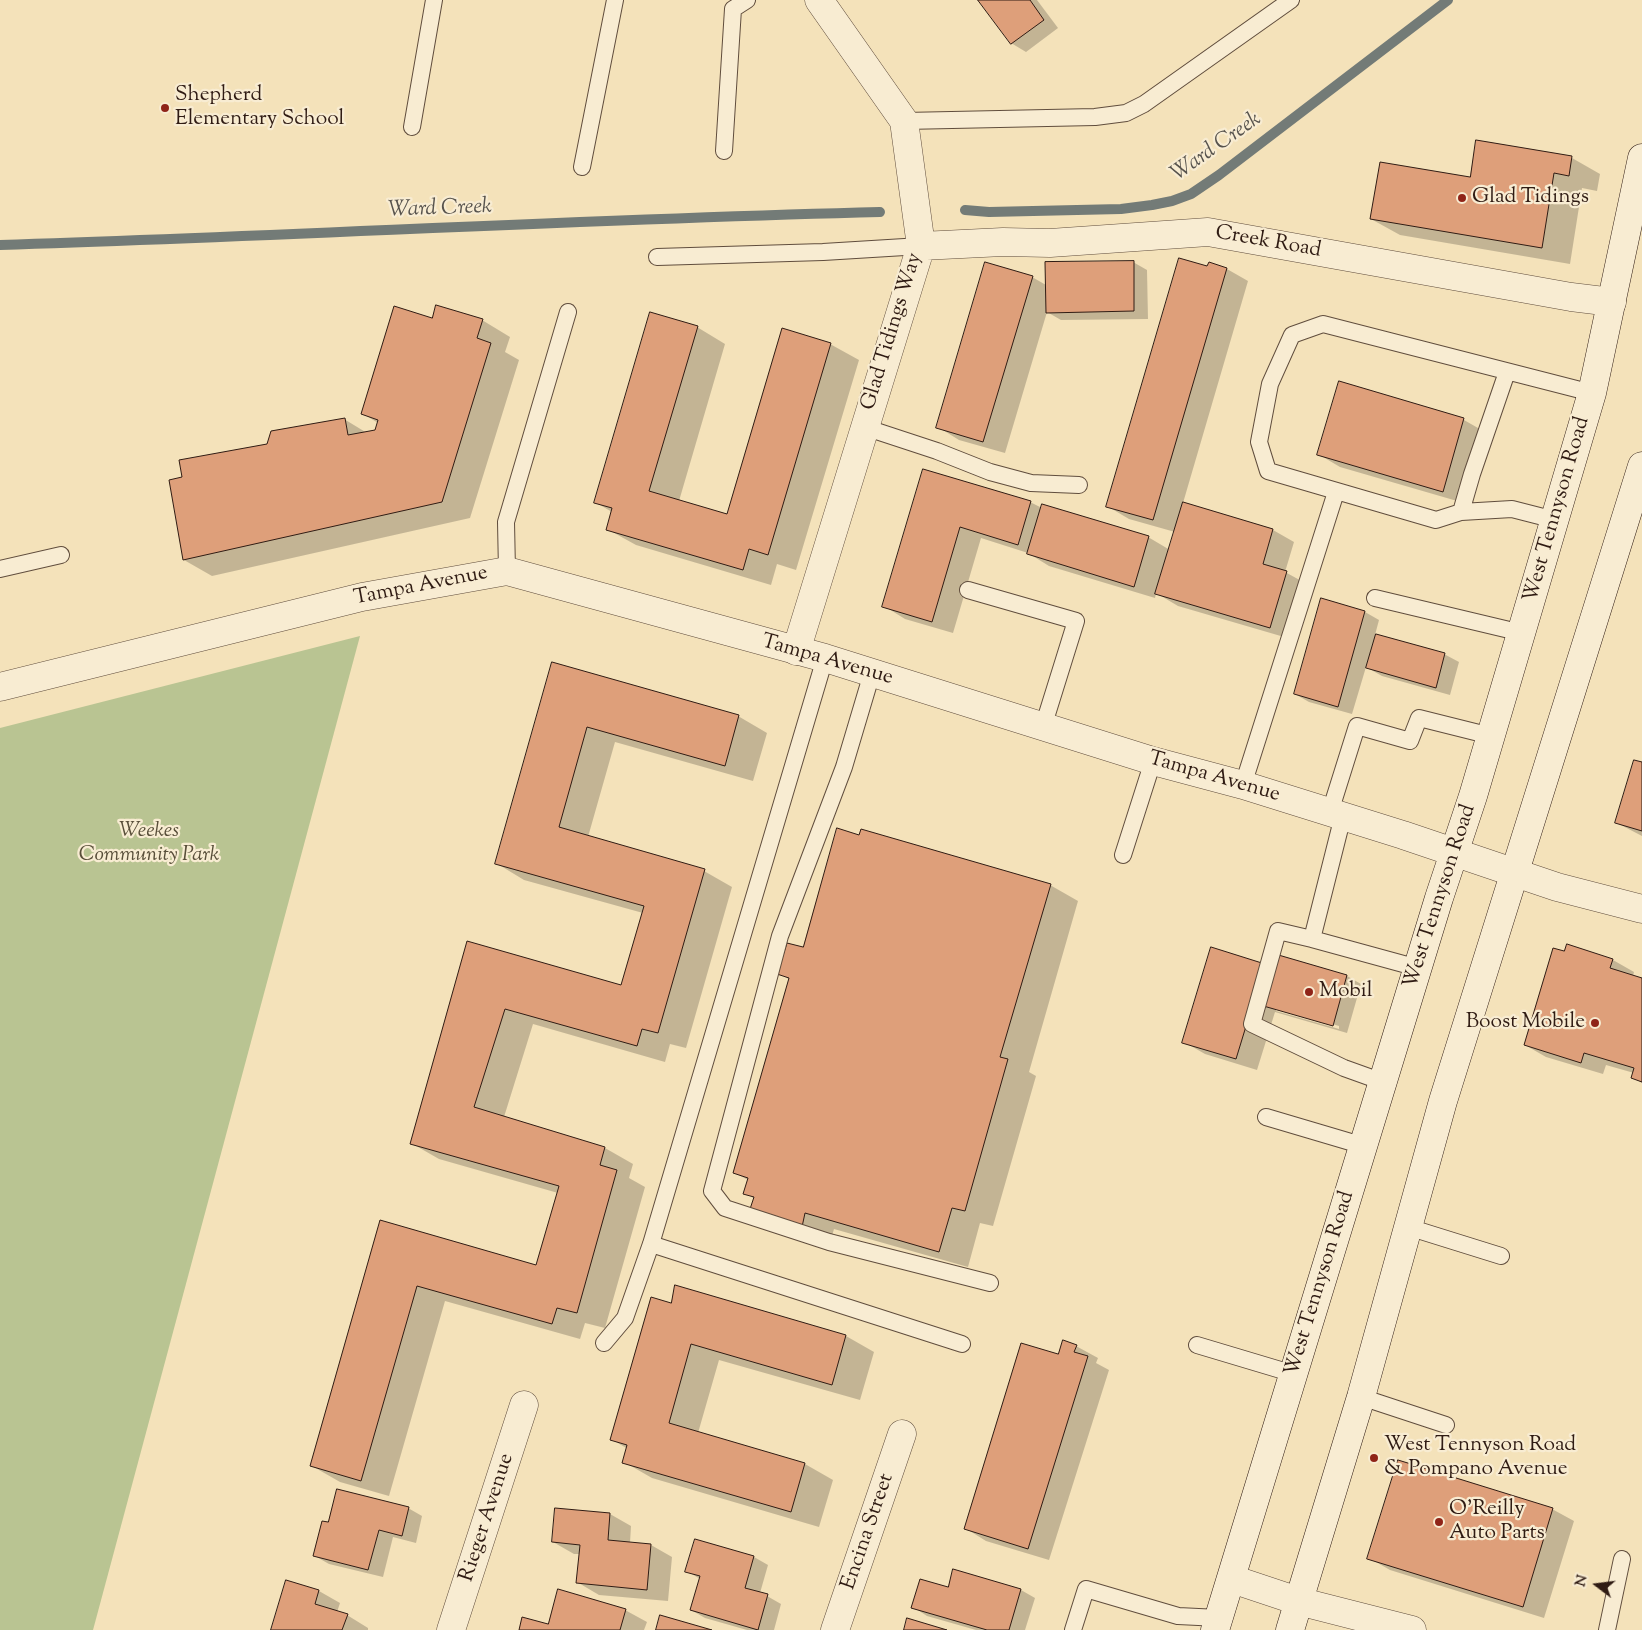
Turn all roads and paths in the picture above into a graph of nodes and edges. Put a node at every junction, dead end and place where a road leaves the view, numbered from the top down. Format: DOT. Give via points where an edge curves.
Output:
graph roads {
  1 [pos="434,0"];
  2 [pos="615,0"];
  3 [pos="747,0"];
  4 [pos="819,0"];
  5 [pos="1291,0"];
  6 [pos="904,121"];
  7 [pos="412,127"];
  8 [pos="724,151"];
  9 [pos="1642,163"];
  10 [pos="582,167"];
  11 [pos="921,246"];
  12 [pos="657,257"];
  13 [pos="1612,302"];
  14 [pos="568,312"];
  15 [pos="1508,372"];
  16 [pos="1592,393"];
  17 [pos="864,427"];
  18 [pos="1642,466"];
  19 [pos="1079,485"];
  20 [pos="1336,492"];
  21 [pos="1461,512"];
  22 [pos="1555,520"];
  23 [pos="61,556"];
  24 [pos="0,569"];
  25 [pos="507,571"];
  26 [pos="968,590"];
  27 [pos="1375,598"];
  28 [pos="1522,632"];
  29 [pos="796,651"];
  30 [pos="825,658"];
  31 [pos="872,673"];
  32 [pos="0,687"];
  33 [pos="1043,726"];
  34 [pos="1491,736"];
  35 [pos="1152,761"];
  36 [pos="1243,785"];
  37 [pos="1337,814"];
  38 [pos="1455,852"];
  39 [pos="1124,855"];
  40 [pos="1514,872"];
  41 [pos="1642,908"];
  42 [pos="1312,939"];
  43 [pos="1418,968"];
  44 [pos="1383,1082"];
  45 [pos="1266,1117"];
  46 [pos="1364,1146"];
  47 [pos="1408,1227"];
  48 [pos="651,1244"];
  49 [pos="1500,1256"];
  50 [pos="990,1283"];
  51 [pos="604,1343"];
  52 [pos="962,1344"];
  53 [pos="1197,1345"];
  54 [pos="1294,1374"];
  55 [pos="1361,1397"];
  56 [pos="524,1405"];
  57 [pos="1446,1425"];
  58 [pos="902,1434"];
  59 [pos="1622,1559"];
  60 [pos="1232,1579"];
  61 [pos="1298,1602"];
  62 [pos="1217,1624"];
  63 [pos="451,1630"];
  64 [pos="835,1630"];
  65 [pos="1073,1630"];
  66 [pos="1290,1630"];
  67 [pos="1412,1630"];
  68 [pos="1607,1630"];
  1 -- 7 [label="lane"];
  2 -- 10 [label="lane"];
  3 -- 8 [label="lane" via="733,9"];
  4 -- 6 [label="street, Glad Tidings Way"];
  5 -- 6 [label="lane" via="1144,104 1126,113 1094,117"];
  6 -- 11 [label="street, Glad Tidings Way"];
  9 -- 13 [label="street, West Tennyson Road"];
  11 -- 12 [label="lane"];
  11 -- 13 [label="street, Creek Road" via="1050,243 1208,232"];
  11 -- 17 [label="street, Glad Tidings Way"];
  13 -- 16 [label="street, West Tennyson Road"];
  14 -- 25 [label="lane" via="506,522"];
  15 -- 16 [label="lane"];
  15 -- 20 [label="lane" via="1323,324 1292,335 1270,384 1259,442 1268,471"];
  15 -- 21 [label="lane"];
  16 -- 22 [label="street, West Tennyson Road"];
  17 -- 19 [label="lane" via="990,472 1031,483"];
  17 -- 29 [label="street, Glad Tidings Way"];
  18 -- 40 [label="street"];
  20 -- 21 [label="lane" via="1436,520"];
  20 -- 36 [label="lane"];
  21 -- 22 [label="lane" via="1512,509"];
  22 -- 28 [label="street, West Tennyson Road"];
  23 -- 24 [label="lane"];
  25 -- 29 [label="street, Tampa Avenue"];
  25 -- 32 [label="street, Tampa Avenue" via="362,597"];
  26 -- 33 [label="lane" via="1076,621"];
  27 -- 28 [label="lane"];
  28 -- 34 [label="street, West Tennyson Road"];
  29 -- 30 [label="street, Tampa Avenue"];
  30 -- 31 [label="street, Tampa Avenue"];
  30 -- 48 [label="lane"];
  31 -- 33 [label="street, Tampa Avenue"];
  31 -- 50 [label="lane" via="844,768 780,936 712,1191 725,1208 829,1242"];
  33 -- 35 [label="street, Tampa Avenue"];
  34 -- 37 [label="lane" via="1419,718 1410,741 1357,726"];
  34 -- 38 [label="street, West Tennyson Road"];
  35 -- 36 [label="street, Tampa Avenue"];
  35 -- 39 [label="lane"];
  36 -- 37 [label="street, Tampa Avenue"];
  37 -- 38 [label="street, Tampa Avenue"];
  37 -- 42 [label="lane"];
  38 -- 40 [label="street, Tampa Avenue"];
  38 -- 43 [label="street, West Tennyson Road"];
  40 -- 41 [label="street, Tampa Avenue" via="1557,887"];
  40 -- 47 [label="street" via="1443,1101"];
  42 -- 43 [label="lane"];
  42 -- 44 [label="lane" via="1278,931 1252,1024 1344,1068"];
  43 -- 44 [label="street, West Tennyson Road"];
  44 -- 46 [label="street, West Tennyson Road"];
  45 -- 46 [label="lane"];
  46 -- 54 [label="street, West Tennyson Road"];
  47 -- 49 [label="lane"];
  47 -- 55 [label="street"];
  48 -- 51 [label="lane" via="625,1318"];
  48 -- 52 [label="lane"];
  53 -- 54 [label="lane"];
  54 -- 60 [label="street, West Tennyson Road"];
  55 -- 57 [label="lane"];
  55 -- 61 [label="street"];
  56 -- 63 [label="street, Rieger Avenue"];
  58 -- 64 [label="street, Encina Street"];
  59 -- 68 [label="lane"];
  60 -- 61 [label="street"];
  60 -- 62 [label="street, West Tennyson Road"];
  61 -- 66 [label="street"];
  61 -- 67 [label="street"];
  62 -- 65 [label="lane" via="1086,1589"];
}
